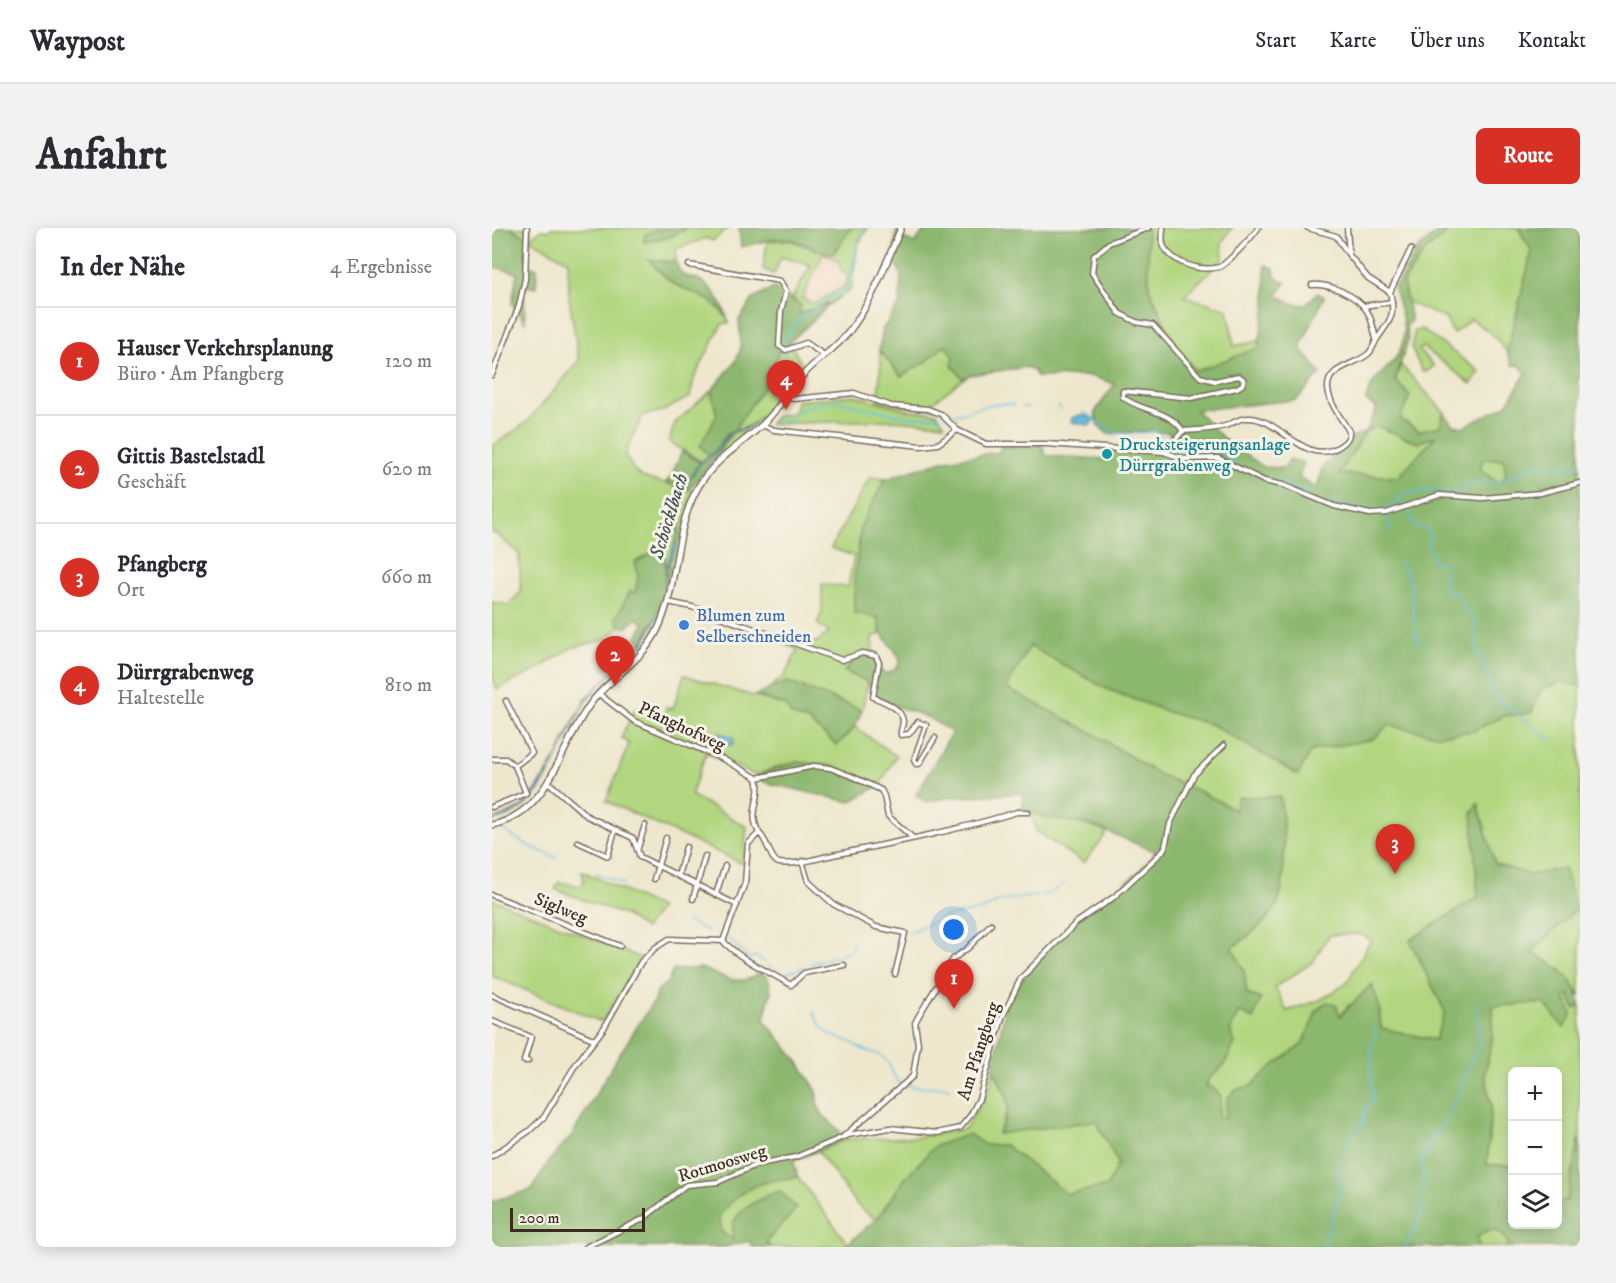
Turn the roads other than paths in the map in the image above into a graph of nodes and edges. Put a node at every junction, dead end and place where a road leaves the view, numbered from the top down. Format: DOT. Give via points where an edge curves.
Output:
graph roads {
  1 [pos="527,228"];
  2 [pos="901,228"];
  3 [pos="1148,228"];
  4 [pos="1163,228"];
  5 [pos="1258,228"];
  6 [pos="1308,228"];
  7 [pos="1347,228"];
  8 [pos="1411,249"];
  9 [pos="1349,255"];
  10 [pos="689,265"];
  11 [pos="1312,285"];
  12 [pos="1390,292"];
  13 [pos="1392,302"];
  14 [pos="1362,306"];
  15 [pos="1376,340"];
  16 [pos="824,355"];
  17 [pos="492,375"];
  18 [pos="787,396"];
  19 [pos="762,425"];
  20 [pos="957,430"];
  21 [pos="1183,431"];
  22 [pos="1164,452"];
  23 [pos="1580,483"];
  24 [pos="668,602"];
  25 [pos="599,694"];
  26 [pos="506,701"];
  27 [pos="935,738"];
  28 [pos="1224,745"];
  29 [pos="492,759"];
  30 [pos="514,766"];
  31 [pos="757,778"];
  32 [pos="548,782"];
  33 [pos="492,807"];
  34 [pos="1028,812"];
  35 [pos="492,825"];
  36 [pos="645,825"];
  37 [pos="615,830"];
  38 [pos="759,833"];
  39 [pos="666,838"];
  40 [pos="914,839"];
  41 [pos="578,842"];
  42 [pos="686,847"];
  43 [pos="638,849"];
  44 [pos="705,856"];
  45 [pos="802,861"];
  46 [pos="659,866"];
  47 [pos="725,866"];
  48 [pos="678,876"];
  49 [pos="654,879"];
  50 [pos="697,885"];
  51 [pos="716,894"];
  52 [pos="492,895"];
  53 [pos="693,899"];
  54 [pos="737,905"];
  55 [pos="992,924"];
  56 [pos="723,941"];
  57 [pos="620,946"];
  58 [pos="844,965"];
  59 [pos="895,974"];
  60 [pos="492,995"];
  61 [pos="492,1021"];
  62 [pos="593,1040"];
  63 [pos="528,1061"];
  64 [pos="843,1137"];
  65 [pos="492,1156"];
  66 [pos="586,1247"];
  1 -- 17 [label="street" via="525,279 519,306"];
  2 -- 16 [label="main road" via="882,278 861,313 846,335"];
  3 -- 21 [label="street" via="1109,243 1094,256 1092,273 1104,294 1124,316 1153,325 1200,377 1215,381 1239,376 1244,380 1237,388 1191,398 1123,391 1123,397 1130,403 1152,409"];
  4 -- 5 [label="street" via="1164,246 1170,253 1192,267 1204,268 1228,262 1244,243 1254,238"];
  6 -- 9 [label="street" via="1336,236"];
  7 -- 9 [label="street"];
  8 -- 12 [label="street"];
  9 -- 12 [label="street" via="1368,278"];
  10 -- 16 [label="street" via="780,281 786,291 778,342 781,349 806,343"];
  11 -- 14 [label="street" via="1331,287"];
  12 -- 13 [label="street"];
  13 -- 14 [label="street"];
  13 -- 15 [label="street" via="1389,325"];
  14 -- 15 [label="street" via="1367,310"];
  15 -- 21 [label="street" via="1369,354 1340,368 1330,380 1328,389 1333,403 1350,434 1336,448 1312,450 1260,420 1245,417 1225,426"];
  16 -- 18 [label="main road"];
  18 -- 19 [label="main road"];
  18 -- 20 [label="street" via="794,399 859,394 891,406 937,412"];
  19 -- 20 [label="street" via="774,430 921,446 938,444"];
  19 -- 24 [label="main road" via="717,463 696,490"];
  20 -- 22 [label="street" via="991,445 1046,444"];
  21 -- 22 [label="street"];
  22 -- 23 [label="street" via="1184,459 1218,458 1252,476 1334,506 1375,514 1439,495 1483,498 1540,493"];
  24 -- 25 [label="main road" via="647,647"];
  24 -- 27 [label="street" via="702,610 842,660 862,653 876,656 879,663 873,697 901,715 900,735 909,734 918,722 926,724 916,764"];
  25 -- 31 [label="street, Pfanghofweg" via="634,721"];
  25 -- 32 [label="main road"];
  26 -- 30 [label="street" via="531,748 530,755"];
  28 -- 64 [label="street, Am Pfangberg" via="1194,775 1170,824 1162,852 1114,897 1076,923 1021,978 1002,1018 979,1099 960,1128 937,1133 890,1128"];
  29 -- 30 [label="street" via="506,759"];
  30 -- 33 [label="street" via="526,793"];
  31 -- 38 [label="street" via="759,790 753,822"];
  31 -- 40 [label="street" via="814,766 851,776 880,790 888,816"];
  32 -- 35 [label="main road" via="521,814"];
  32 -- 37 [label="street" via="587,816"];
  34 -- 40 [label="street"];
  36 -- 43 [label="street"];
  37 -- 41 [label="street" via="608,856"];
  37 -- 43 [label="street" via="633,838"];
  38 -- 45 [label="street" via="767,840 778,863"];
  38 -- 54 [label="street" via="748,843 746,883"];
  39 -- 46 [label="street"];
  40 -- 45 [label="street"];
  42 -- 48 [label="street"];
  43 -- 46 [label="street" via="640,857"];
  44 -- 50 [label="street"];
  45 -- 59 [label="street" via="808,881 833,904 876,927 905,933"];
  46 -- 48 [label="street"];
  46 -- 49 [label="street"];
  47 -- 51 [label="street"];
  48 -- 50 [label="street"];
  50 -- 51 [label="street"];
  50 -- 53 [label="street"];
  51 -- 54 [label="street"];
  52 -- 57 [label="street, Siglweg"];
  54 -- 56 [label="street"];
  55 -- 64 [label="street" via="952,959 918,1017 913,1076"];
  56 -- 58 [label="street" via="743,959 791,986 804,973"];
  56 -- 62 [label="street" via="676,938 655,948 641,962 604,1028"];
  60 -- 62 [label="street"];
  61 -- 63 [label="street" via="531,1037 524,1061"];
  62 -- 65 [label="street" via="544,1118"];
  64 -- 66 [label="street, Rotmoosweg" via="796,1157 758,1164 718,1182 681,1187 652,1214"];
}
